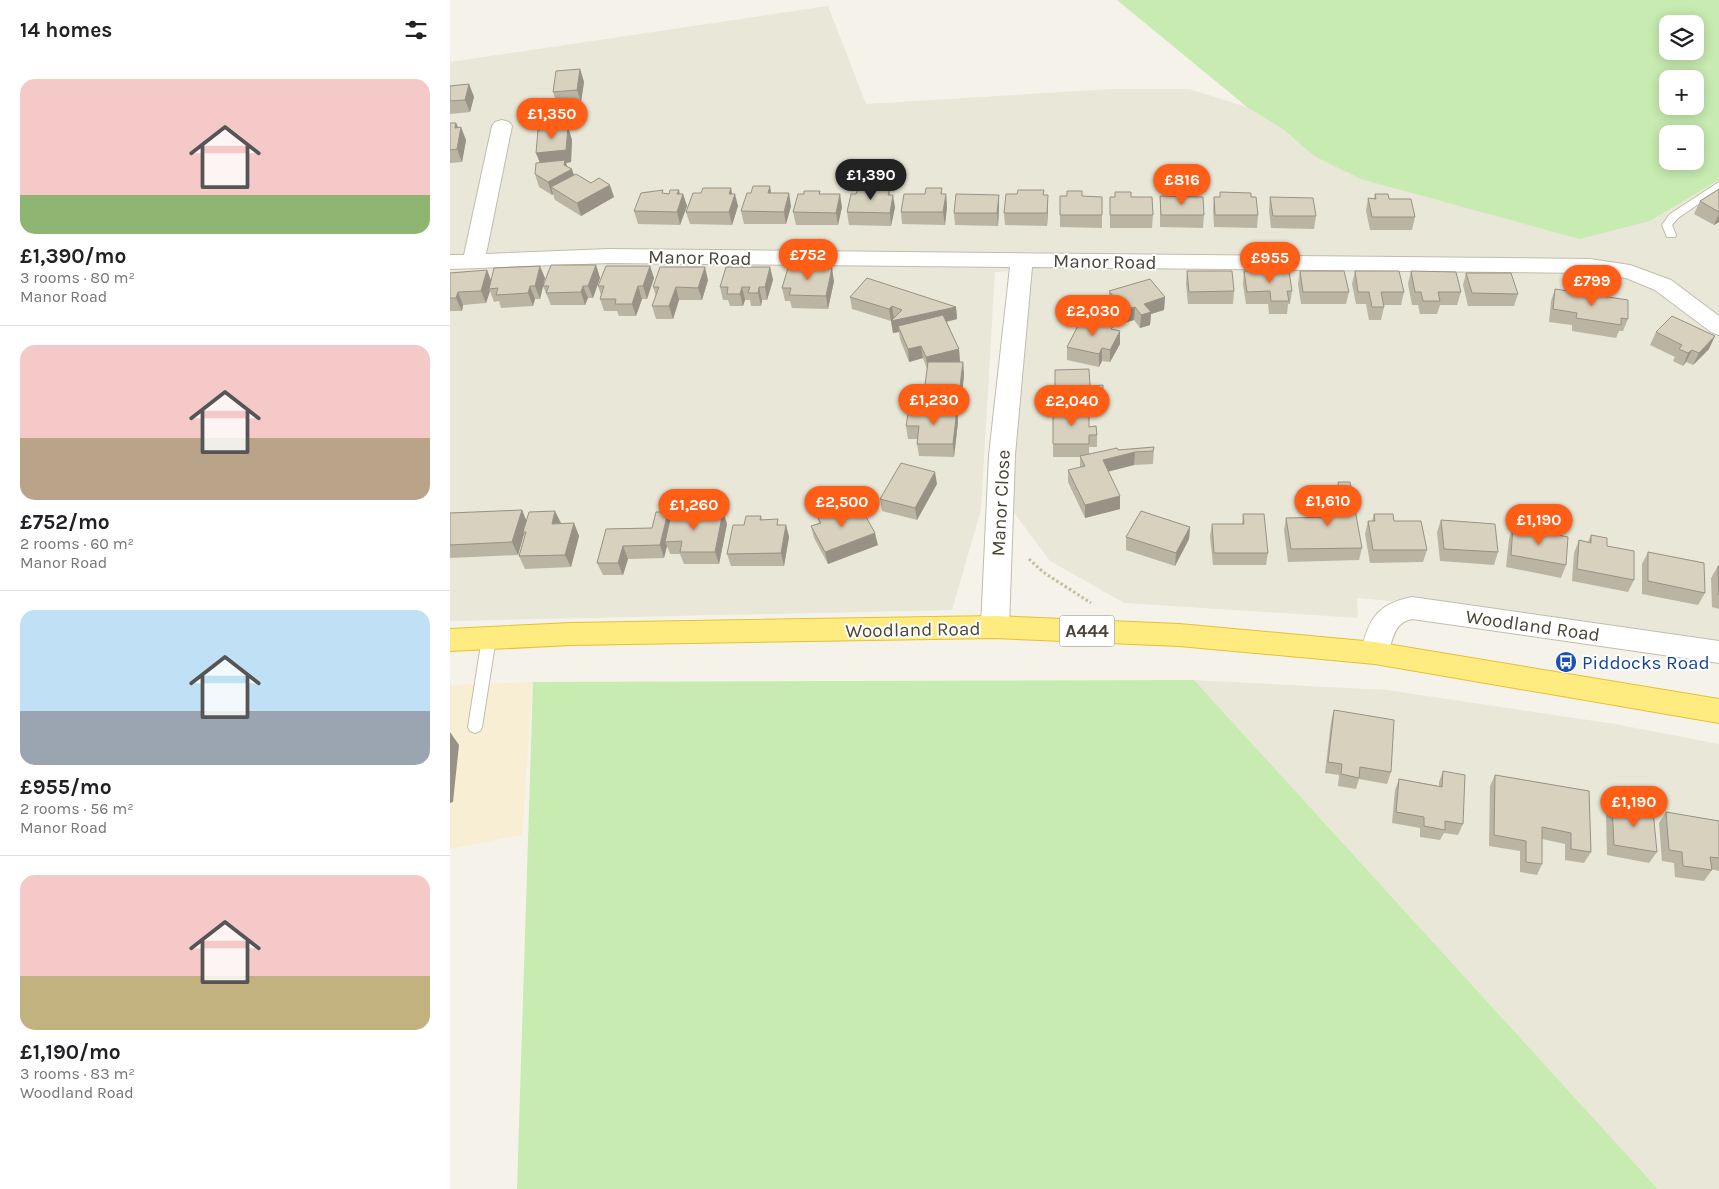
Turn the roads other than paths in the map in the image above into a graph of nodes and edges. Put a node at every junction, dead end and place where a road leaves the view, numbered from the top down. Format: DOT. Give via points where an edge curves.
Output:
graph roads {
  1 [pos="502,126"];
  2 [pos="1719,185"];
  3 [pos="1671,235"];
  4 [pos="474,260"];
  5 [pos="1022,260"];
  6 [pos="450,262"];
  7 [pos="1719,327"];
  8 [pos="995,627"];
  9 [pos="488,638"];
  10 [pos="450,640"];
  11 [pos="1719,652"];
  12 [pos="1375,653"];
  13 [pos="1719,711"];
  14 [pos="475,727"];
  1 -- 4 [label="street"];
  2 -- 3 [label="lane" via="1674,216 1667,225"];
  4 -- 5 [label="street, Manor Road" via="609,256"];
  4 -- 6 [label="street, Manor Road"];
  5 -- 7 [label="street, Manor Road" via="1590,266 1630,272 1663,285"];
  5 -- 8 [label="street, Manor Close" via="1002,455"];
  8 -- 9 [label="highway, Woodland Road / A444"];
  8 -- 12 [label="highway, Woodland Road / A444" via="1226,639"];
  9 -- 10 [label="highway, Woodland Road / A444"];
  9 -- 14 [label="lane"];
  11 -- 12 [label="street, Woodland Road" via="1412,608 1398,611 1384,621"];
  12 -- 13 [label="highway, Woodland Road / A444"];
}
